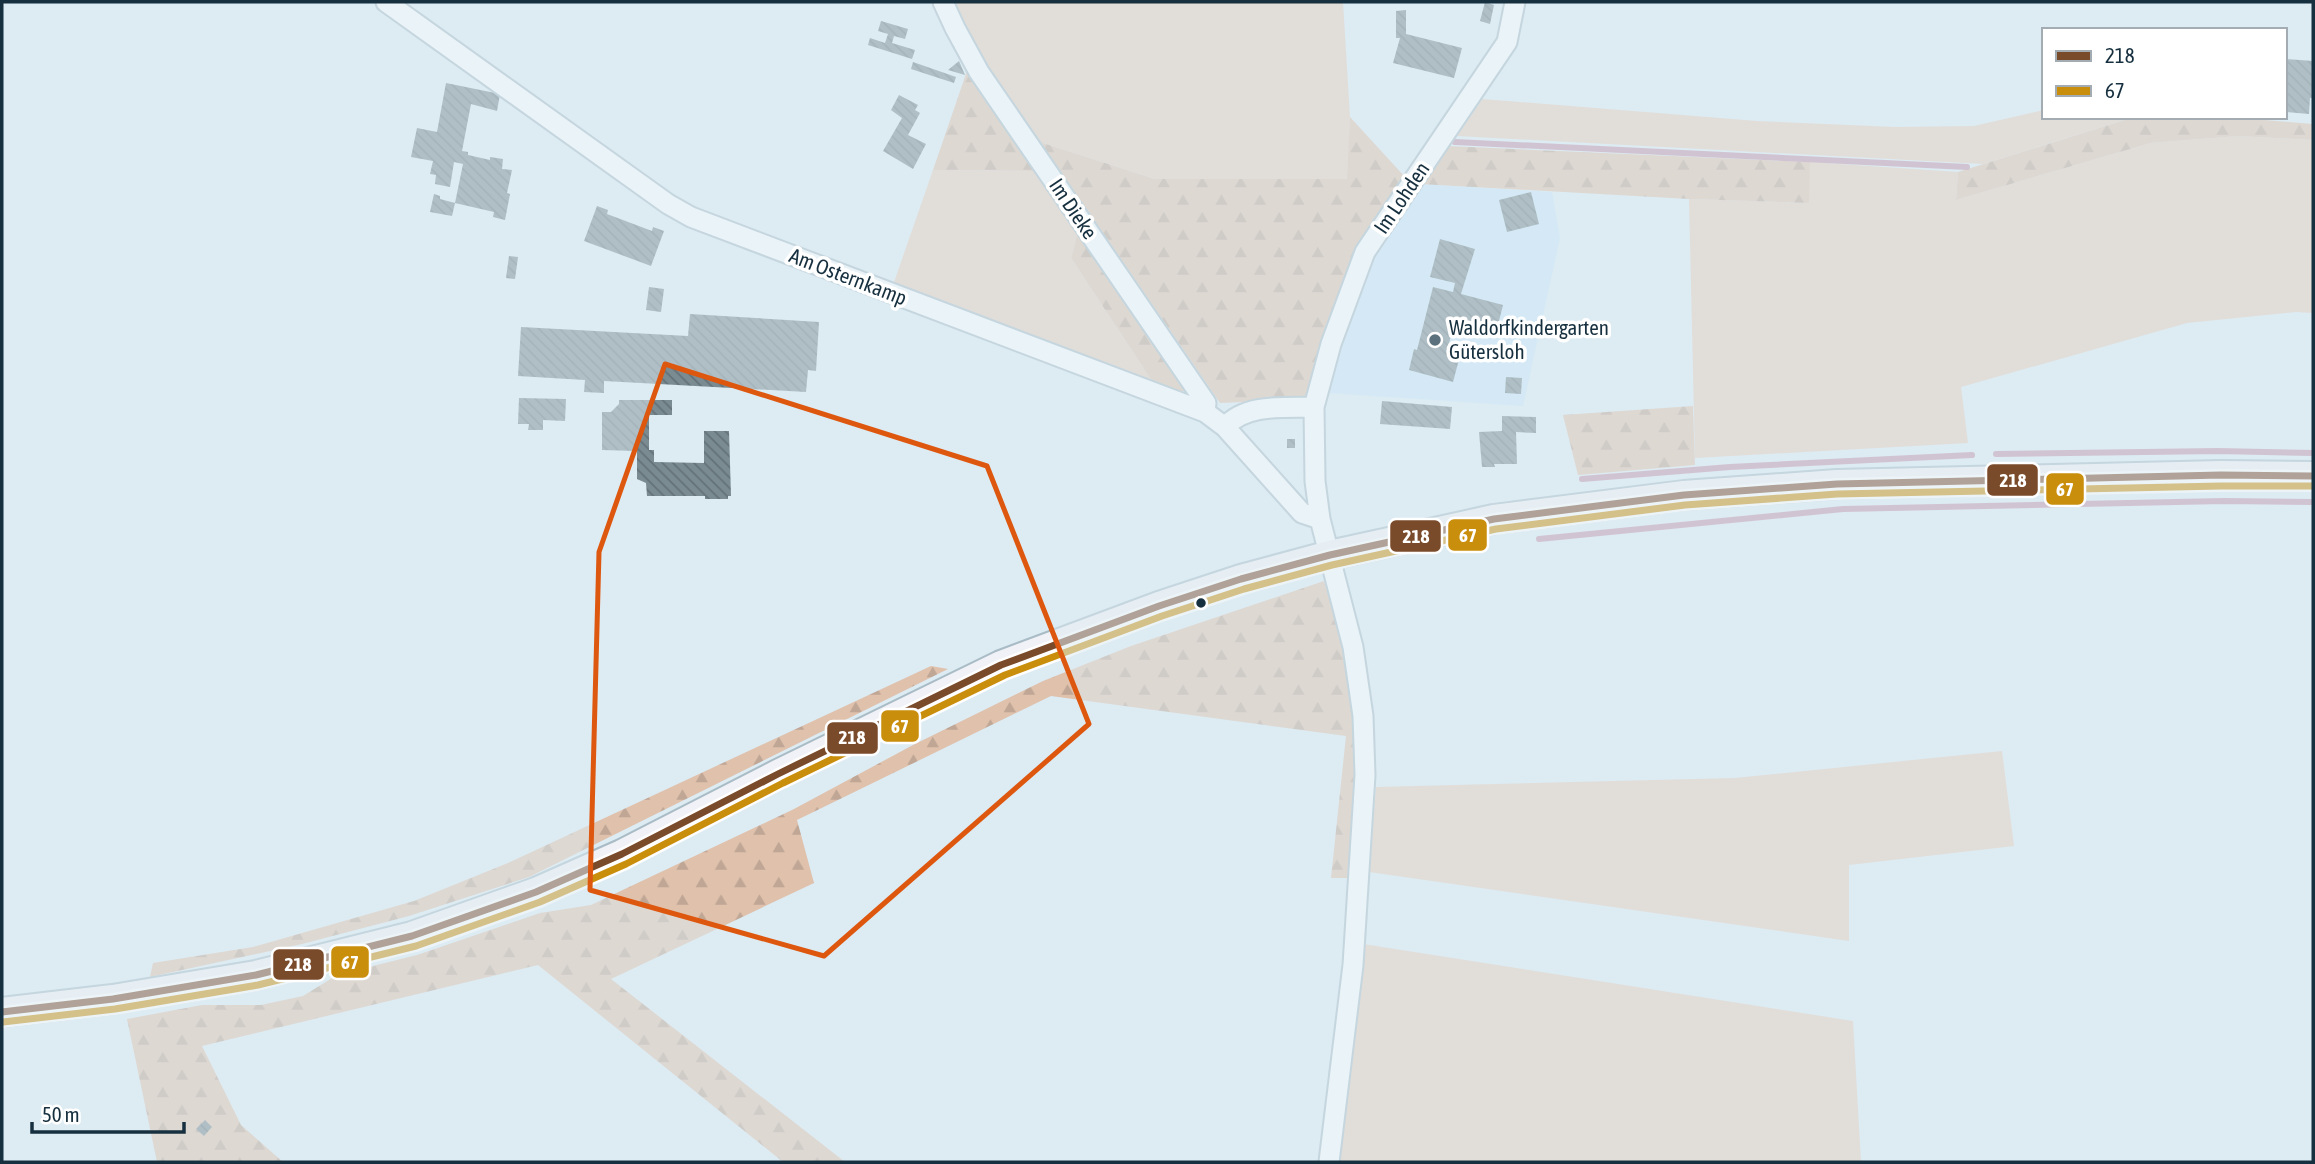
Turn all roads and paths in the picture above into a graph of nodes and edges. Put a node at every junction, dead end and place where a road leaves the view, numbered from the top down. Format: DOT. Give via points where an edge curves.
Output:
graph roads {
  1 [pos="386,2"];
  2 [pos="943,2"];
  3 [pos="1515,2"];
  4 [pos="1314,407"];
  5 [pos="1205,412"];
  6 [pos="1225,427"];
  7 [pos="2313,476"];
  8 [pos="1320,519"];
  9 [pos="1330,555"];
  10 [pos="2,1012"];
  11 [pos="1329,1162"];
  1 -- 5 [label="street, Am Osternkamp" via="691,217"];
  2 -- 5 [label="street, Im Dieke" via="979,72 1206,404"];
  3 -- 4 [label="street, Im Lohden" via="1507,42 1365,252 1331,344"];
  4 -- 6 [label="street" via="1256,409"];
  4 -- 8 [label="street, Im Lohden"];
  5 -- 6 [label="street, Am Osternkamp"];
  6 -- 8 [label="street, Am Osternkamp" via="1303,513"];
  7 -- 9 [label="main road" via="1838,484 1684,495 1494,519"];
  8 -- 9 [label="street, Im Lohden"];
  9 -- 10 [label="main road" via="1159,606 1001,665 622,854 536,892 412,936 256,975"];
  9 -- 11 [label="street, Im Lohden" via="1353,647 1363,716 1365,775 1353,965"];
}
